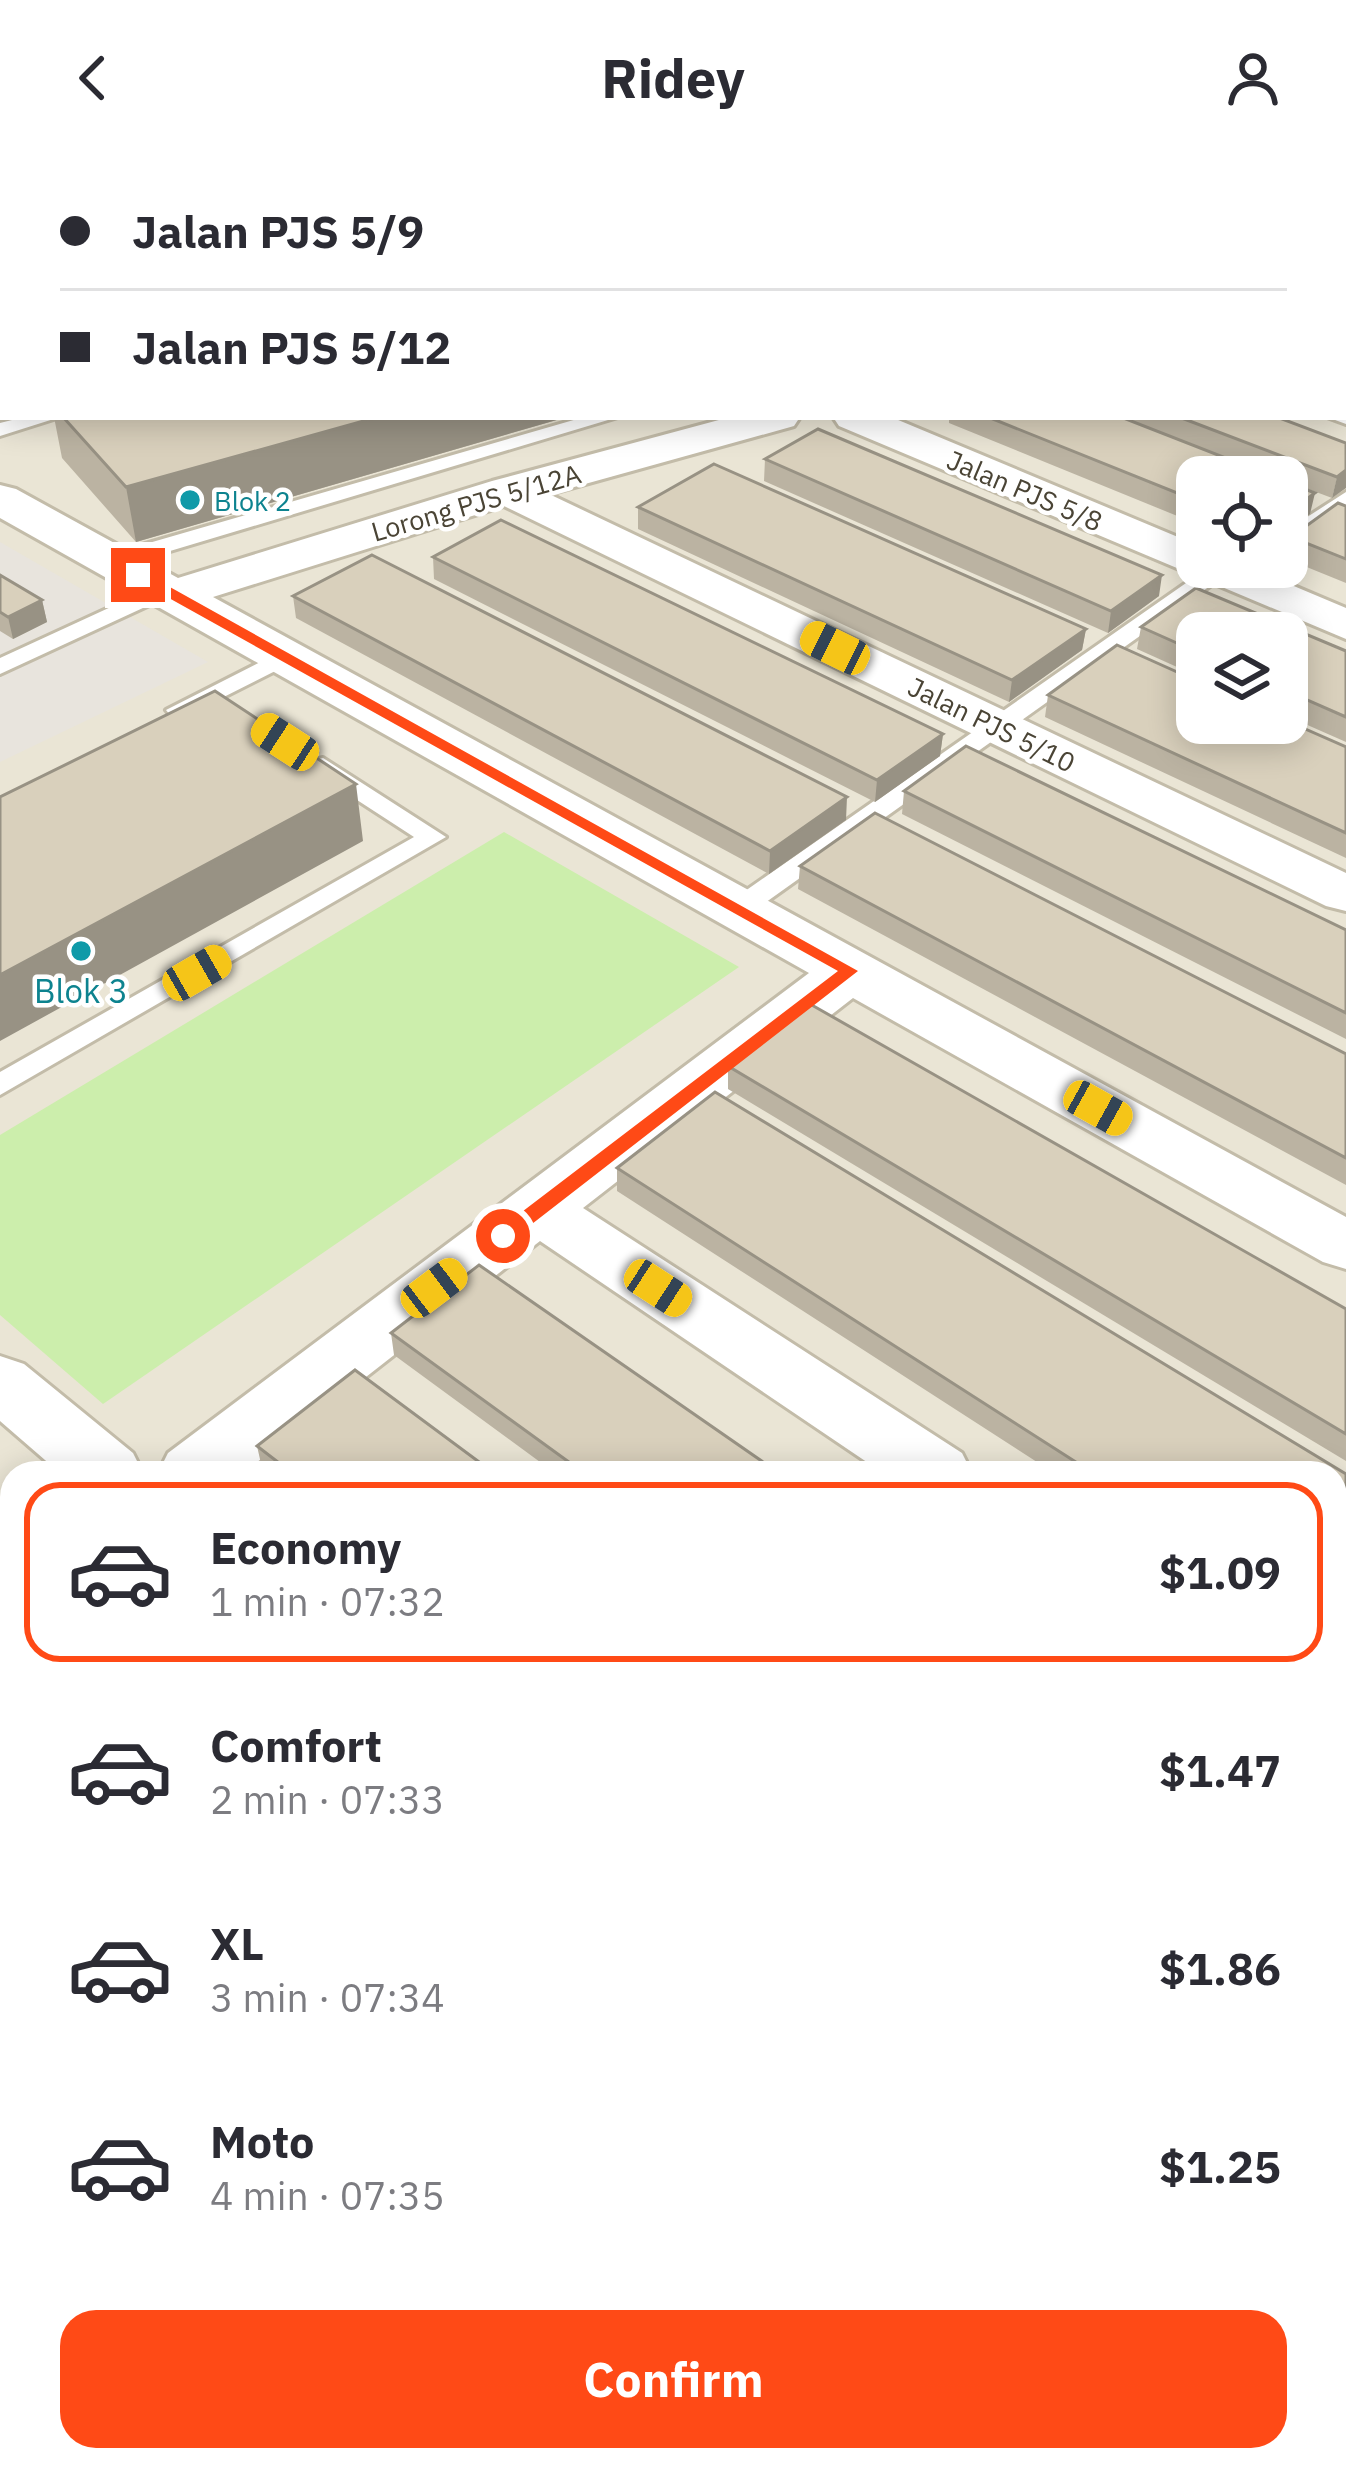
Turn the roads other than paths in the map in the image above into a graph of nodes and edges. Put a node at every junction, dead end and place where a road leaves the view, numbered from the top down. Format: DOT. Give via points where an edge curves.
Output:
graph roads {
  1 [pos="38,420"];
  2 [pos="597,420"];
  3 [pos="768,420"];
  4 [pos="861,420"];
  5 [pos="0,430"];
  6 [pos="508,491"];
  7 [pos="0,499"];
  8 [pos="1346,499"];
  9 [pos="1308,526"];
  10 [pos="1176,550"];
  11 [pos="112,561"];
  12 [pos="1195,588"];
  13 [pos="1264,588"];
  14 [pos="169,593"];
  15 [pos="1346,625"];
  16 [pos="284,657"];
  17 [pos="0,667"];
  18 [pos="210,694"];
  19 [pos="248,718"];
  20 [pos="147,725"];
  21 [pos="998,726"];
  22 [pos="303,754"];
  23 [pos="1346,894"];
  24 [pos="738,909"];
  25 [pos="850,971"];
  26 [pos="0,1085"];
  27 [pos="538,1209"];
  28 [pos="1346,1246"];
  29 [pos="0,1382"];
  30 [pos="94,1461"];
  31 [pos="209,1461"];
  32 [pos="919,1461"];
  1 -- 5 [label="lane"];
  2 -- 11 [label="lane"];
  3 -- 6 [label="street, Lorong PJS 5/12A"];
  4 -- 10 [label="street, Jalan PJS 5/8"];
  6 -- 14 [label="street, Lorong PJS 5/12A"];
  6 -- 21 [label="street, Jalan PJS 5/10"];
  7 -- 11 [label="street"];
  8 -- 9 [label="lane"];
  11 -- 14 [label="street"];
  12 -- 21 [label="lane"];
  13 -- 15 [label="street, Jalan PJS 5/8"];
  14 -- 16 [label="street"];
  14 -- 17 [label="lane" via="65,625"];
  16 -- 18 [label="lane"];
  16 -- 24 [label="street"];
  18 -- 19 [label="lane"];
  18 -- 20 [label="lane"];
  21 -- 23 [label="street, Jalan PJS 5/10"];
  21 -- 24 [label="lane"];
  22 -- 26 [label="lane" via="433,838"];
  24 -- 25 [label="street"];
  25 -- 27 [label="street"];
  25 -- 28 [label="street"];
  27 -- 31 [label="street"];
  27 -- 32 [label="street"];
  29 -- 30 [label="street"];
}
